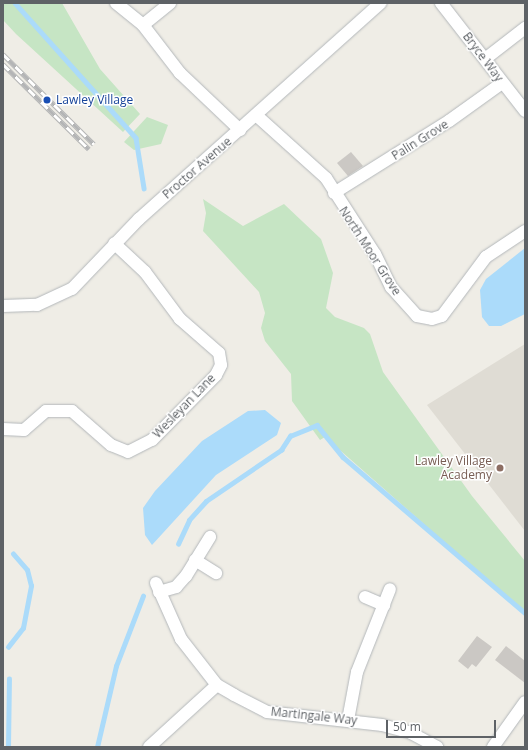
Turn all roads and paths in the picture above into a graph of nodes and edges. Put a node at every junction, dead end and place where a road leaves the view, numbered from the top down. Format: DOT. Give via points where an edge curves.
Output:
graph roads {
  1 [pos="116,3"];
  2 [pos="170,3"];
  3 [pos="441,3"];
  4 [pos="374,5"];
  5 [pos="143,25"];
  6 [pos="525,28"];
  7 [pos="485,59"];
  8 [pos="502,82"];
  9 [pos="525,111"];
  10 [pos="256,115"];
  11 [pos="240,130"];
  12 [pos="334,193"];
  13 [pos="525,231"];
  14 [pos="114,243"];
  15 [pos="3,306"];
  16 [pos="3,429"];
  17 [pos="210,536"];
  18 [pos="195,560"];
  19 [pos="216,573"];
  20 [pos="390,589"];
  21 [pos="365,597"];
  22 [pos="384,605"];
  23 [pos="217,685"];
  24 [pos="525,702"];
  25 [pos="348,720"];
  26 [pos="417,742"];
  27 [pos="150,747"];
  28 [pos="437,747"];
  29 [pos="493,747"];
  1 -- 5 [label="street"];
  2 -- 5 [label="street"];
  3 -- 7 [label="street, Bryce Way"];
  4 -- 10 [label="street, Proctor Avenue"];
  5 -- 11 [label="street" via="180,74"];
  6 -- 7 [label="street"];
  7 -- 8 [label="street, Bryce Way"];
  8 -- 9 [label="street, Bryce Way"];
  8 -- 12 [label="street, Palin Grove" via="449,122"];
  10 -- 11 [label="street, Proctor Avenue"];
  10 -- 12 [label="street, North Moor Grove" via="279,139 312,162"];
  11 -- 14 [label="street, Proctor Avenue"];
  12 -- 13 [label="street, North Moor Grove" via="375,254 391,287 417,316 432,319 442,316 486,257"];
  14 -- 15 [label="street, Proctor Avenue" via="92,270 62,295 37,305"];
  14 -- 16 [label="street, Wesleyan Lane" via="144,272 180,319 218,353 221,366 216,376 152,440 128,452 111,445 72,411 46,411 24,430"];
  17 -- 18 [label="street"];
  18 -- 19 [label="street"];
  18 -- 23 [label="street, Martingale Way" via="176,586 157,588 181,639"];
  20 -- 22 [label="street"];
  21 -- 22 [label="street"];
  22 -- 25 [label="street" via="357,672"];
  23 -- 25 [label="street, Martingale Way" via="267,712"];
  23 -- 27 [label="street"];
  24 -- 29 [label="street"];
  25 -- 26 [label="street, Martingale Way" via="382,725"];
  26 -- 28 [label="street, Martingale Way"];
}
